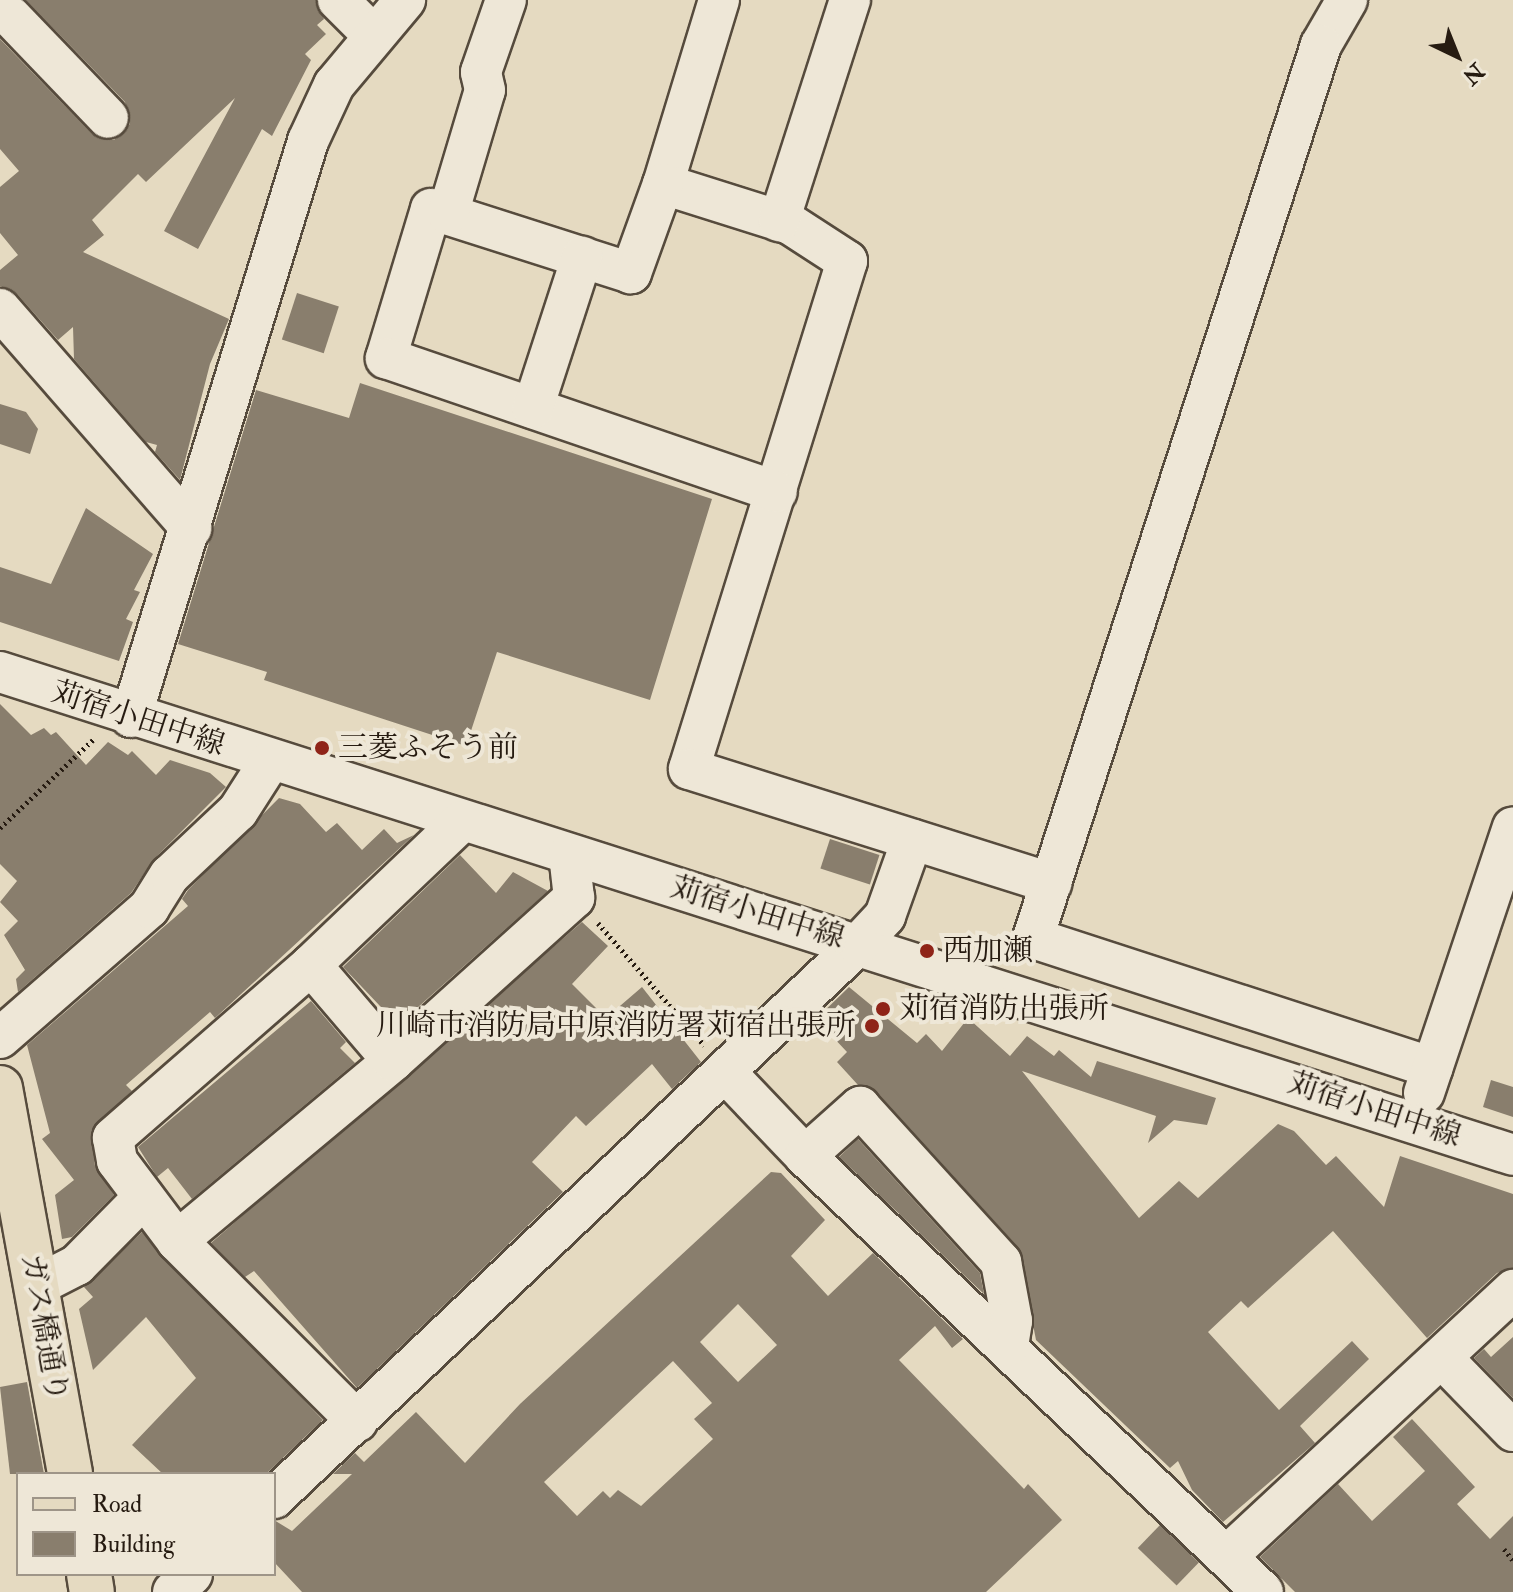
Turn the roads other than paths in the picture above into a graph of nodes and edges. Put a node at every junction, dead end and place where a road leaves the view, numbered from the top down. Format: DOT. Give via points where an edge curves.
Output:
graph roads {
  1 [pos="338,0"];
  2 [pos="405,0"];
  3 [pos="506,0"];
  4 [pos="719,0"];
  5 [pos="850,0"];
  6 [pos="1343,1"];
  7 [pos="15,12"];
  8 [pos="372,34"];
  9 [pos="108,118"];
  10 [pos="663,184"];
  11 [pos="448,214"];
  12 [pos="779,221"];
  13 [pos="582,257"];
  14 [pos="0,309"];
  15 [pos="533,408"];
  16 [pos="777,492"];
  17 [pos="191,528"];
  18 [pos="0,672"];
  19 [pos="120,714"];
  20 [pos="270,761"];
  21 [pos="462,821"];
  22 [pos="1513,827"];
  23 [pos="912,840"];
  24 [pos="569,854"];
  25 [pos="1051,883"];
  26 [pos="858,945"];
  27 [pos="311,965"];
  28 [pos="0,1038"];
  29 [pos="393,1061"];
  30 [pos="1432,1068"];
  31 [pos="727,1074"];
  32 [pos="0,1088"];
  33 [pos="1414,1123"];
  34 [pos="1513,1155"];
  35 [pos="805,1156"];
  36 [pos="144,1197"];
  37 [pos="177,1241"];
  38 [pos="36,1286"];
  39 [pos="1513,1290"];
  40 [pos="1008,1346"];
  41 [pos="1442,1358"];
  42 [pos="357,1421"];
  43 [pos="1513,1431"];
  44 [pos="70,1472"];
  45 [pos="276,1496"];
  46 [pos="1227,1556"];
  47 [pos="190,1576"];
  48 [pos="173,1592"];
  49 [pos="1263,1592"];
  1 -- 8 [label="street"];
  2 -- 8 [label="street"];
  3 -- 11 [label="street" via="481,72 485,90"];
  4 -- 10 [label="street"];
  5 -- 12 [label="street"];
  6 -- 25 [label="street" via="1321,45"];
  7 -- 9 [label="street"];
  8 -- 17 [label="street" via="334,85 308,141"];
  10 -- 12 [label="street"];
  10 -- 13 [label="street" via="631,273"];
  11 -- 13 [label="street"];
  11 -- 15 [label="street" via="431,209 386,358"];
  12 -- 16 [label="street" via="847,261"];
  13 -- 15 [label="street"];
  14 -- 17 [label="street"];
  15 -- 16 [label="street"];
  16 -- 23 [label="street" via="689,769"];
  17 -- 19 [label="street"];
  18 -- 19 [label="street, 苅宿小田中線"];
  19 -- 20 [label="street, 苅宿小田中線"];
  20 -- 21 [label="street, 苅宿小田中線"];
  20 -- 28 [label="street" via="238,811 170,875 149,908"];
  21 -- 24 [label="street, 苅宿小田中線"];
  21 -- 27 [label="street"];
  22 -- 30 [label="street"];
  23 -- 25 [label="street"];
  23 -- 26 [label="street" via="885,916"];
  24 -- 26 [label="street, 苅宿小田中線"];
  24 -- 29 [label="street" via="574,898"];
  25 -- 30 [label="street" via="1033,938"];
  26 -- 31 [label="street"];
  26 -- 33 [label="street, 苅宿小田中線"];
  27 -- 29 [label="street"];
  27 -- 36 [label="street" via="113,1138 117,1161"];
  29 -- 37 [label="street"];
  30 -- 33 [label="street"];
  31 -- 35 [label="street"];
  31 -- 42 [label="street"];
  32 -- 38 [label="main road, ガス橋通り"];
  33 -- 34 [label="street, 苅宿小田中線"];
  35 -- 40 [label="street"];
  35 -- 40 [label="street" via="860,1107 1001,1262 1012,1321"];
  36 -- 37 [label="street"];
  36 -- 38 [label="street" via="77,1265"];
  37 -- 42 [label="street"];
  38 -- 44 [label="main road, ガス橋通り"];
  39 -- 41 [label="street"];
  40 -- 46 [label="street"];
  41 -- 43 [label="street"];
  41 -- 46 [label="street"];
  42 -- 45 [label="street"];
  46 -- 49 [label="street"];
  47 -- 48 [label="street"];
}
